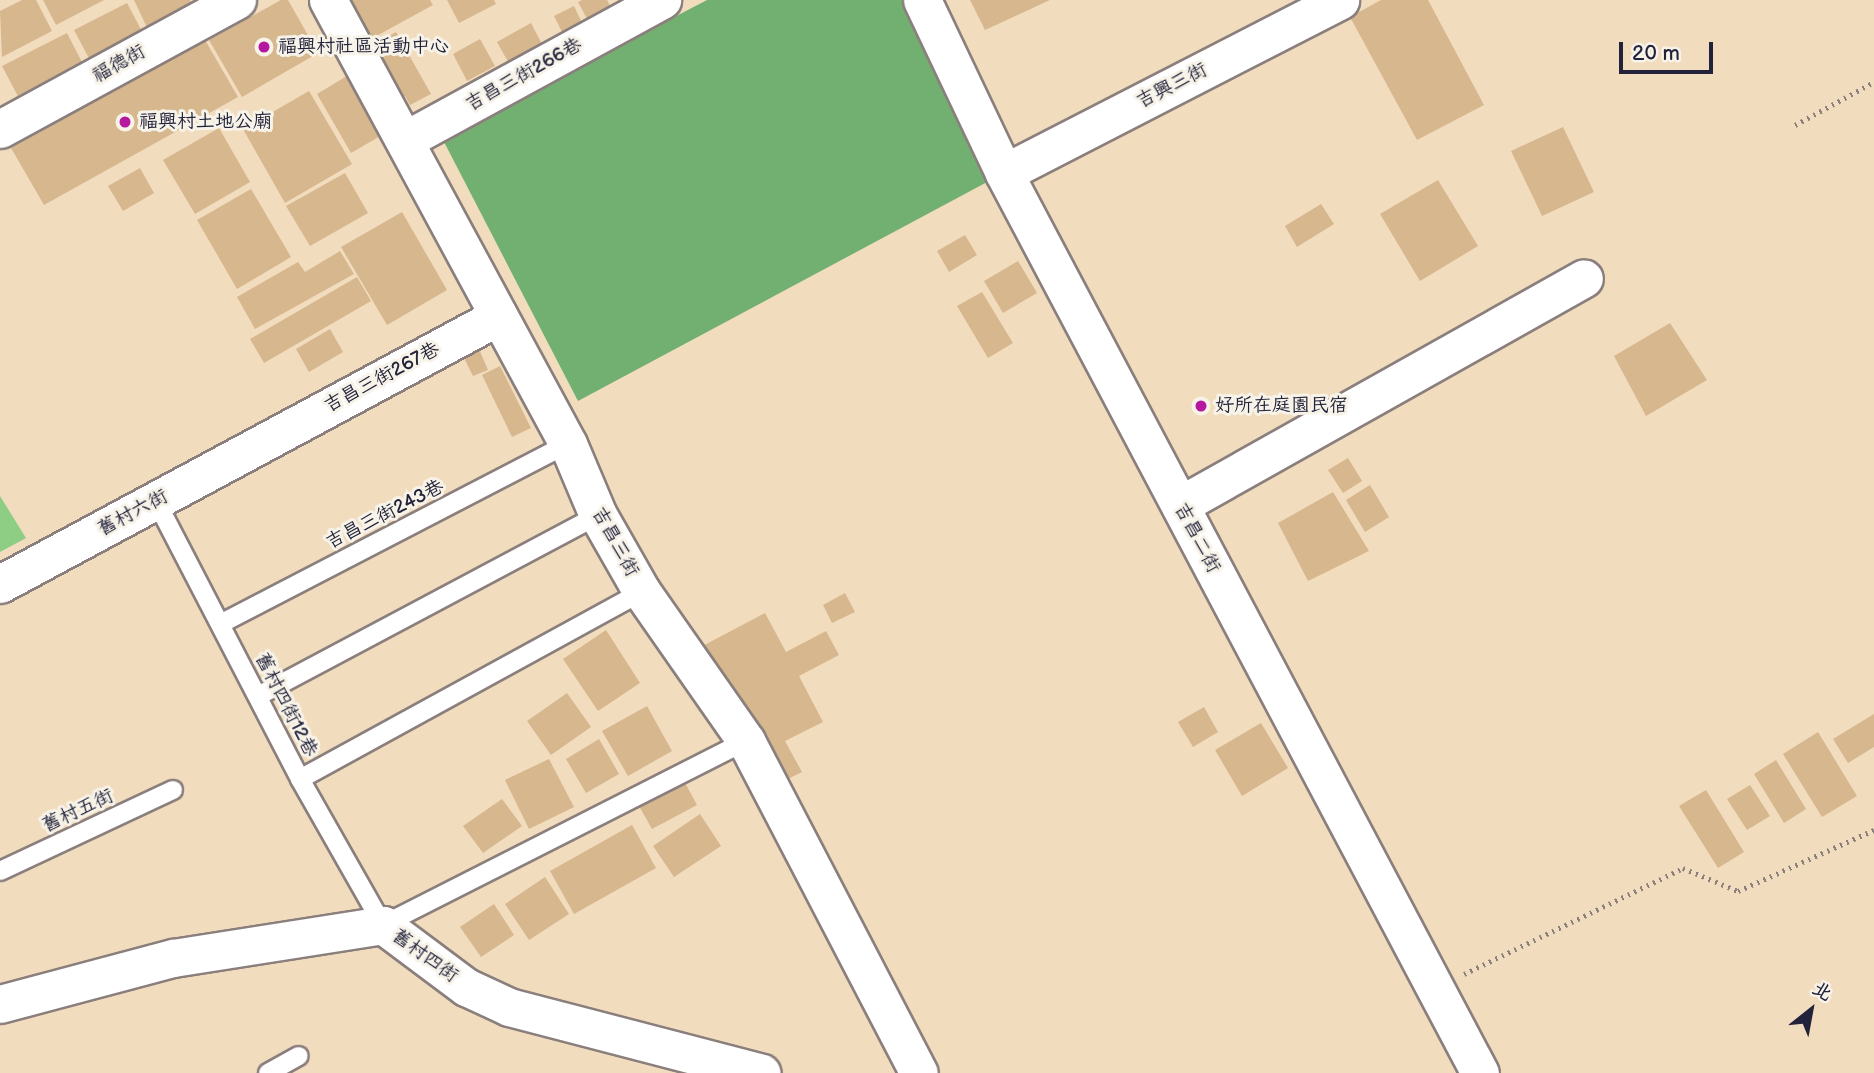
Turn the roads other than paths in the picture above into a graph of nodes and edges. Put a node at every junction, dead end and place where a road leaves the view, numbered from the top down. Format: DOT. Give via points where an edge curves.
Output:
graph roads {
  1 [pos="237,0"];
  2 [pos="328,0"];
  3 [pos="922,0"];
  4 [pos="1340,0"];
  5 [pos="647,3"];
  6 [pos="0,129"];
  7 [pos="405,140"];
  8 [pos="1004,173"];
  9 [pos="1584,278"];
  10 [pos="499,316"];
  11 [pos="265,439"];
  12 [pos="568,444"];
  13 [pos="156,501"];
  14 [pos="1180,505"];
  15 [pos="598,515"];
  16 [pos="0,584"];
  17 [pos="642,592"];
  18 [pos="222,623"];
  19 [pos="258,696"];
  20 [pos="746,741"];
  21 [pos="300,779"];
  22 [pos="173,790"];
  23 [pos="0,871"];
  24 [pos="383,925"];
  25 [pos="0,1004"];
  26 [pos="299,1056"];
  27 [pos="268,1073"];
  28 [pos="762,1073"];
  29 [pos="919,1073"];
  30 [pos="1480,1073"];
  1 -- 6 [label="street, 福德街"];
  2 -- 7 [label="street, 吉昌三街"];
  3 -- 8 [label="street, 吉昌二街"];
  4 -- 8 [label="street, 吉興三街"];
  5 -- 7 [label="street, 吉昌三街266巷"];
  7 -- 10 [label="street, 吉昌三街"];
  8 -- 14 [label="street, 吉昌二街"];
  9 -- 14 [label="street"];
  10 -- 11 [label="street, 吉昌三街267巷"];
  10 -- 12 [label="street, 吉昌三街"];
  11 -- 13 [label="street, 舊村六街"];
  12 -- 15 [label="street, 吉昌三街"];
  12 -- 18 [label="lane, 吉昌三街243巷"];
  13 -- 16 [label="street, 舊村六街"];
  13 -- 18 [label="lane, 舊村四街12巷"];
  14 -- 30 [label="street, 吉昌二街"];
  15 -- 17 [label="street, 吉昌三街"];
  15 -- 19 [label="lane"];
  17 -- 20 [label="street, 吉昌三街"];
  17 -- 21 [label="lane"];
  18 -- 19 [label="lane, 舊村四街12巷"];
  19 -- 21 [label="lane, 舊村四街12巷"];
  20 -- 24 [label="lane"];
  20 -- 29 [label="street, 吉昌三街"];
  21 -- 24 [label="lane, 舊村四街12巷"];
  22 -- 23 [label="lane, 舊村五街"];
  24 -- 25 [label="street, 舊村四街" via="173,958"];
  24 -- 28 [label="street, 舊村四街" via="467,987 509,1007"];
  26 -- 27 [label="lane"];
}
